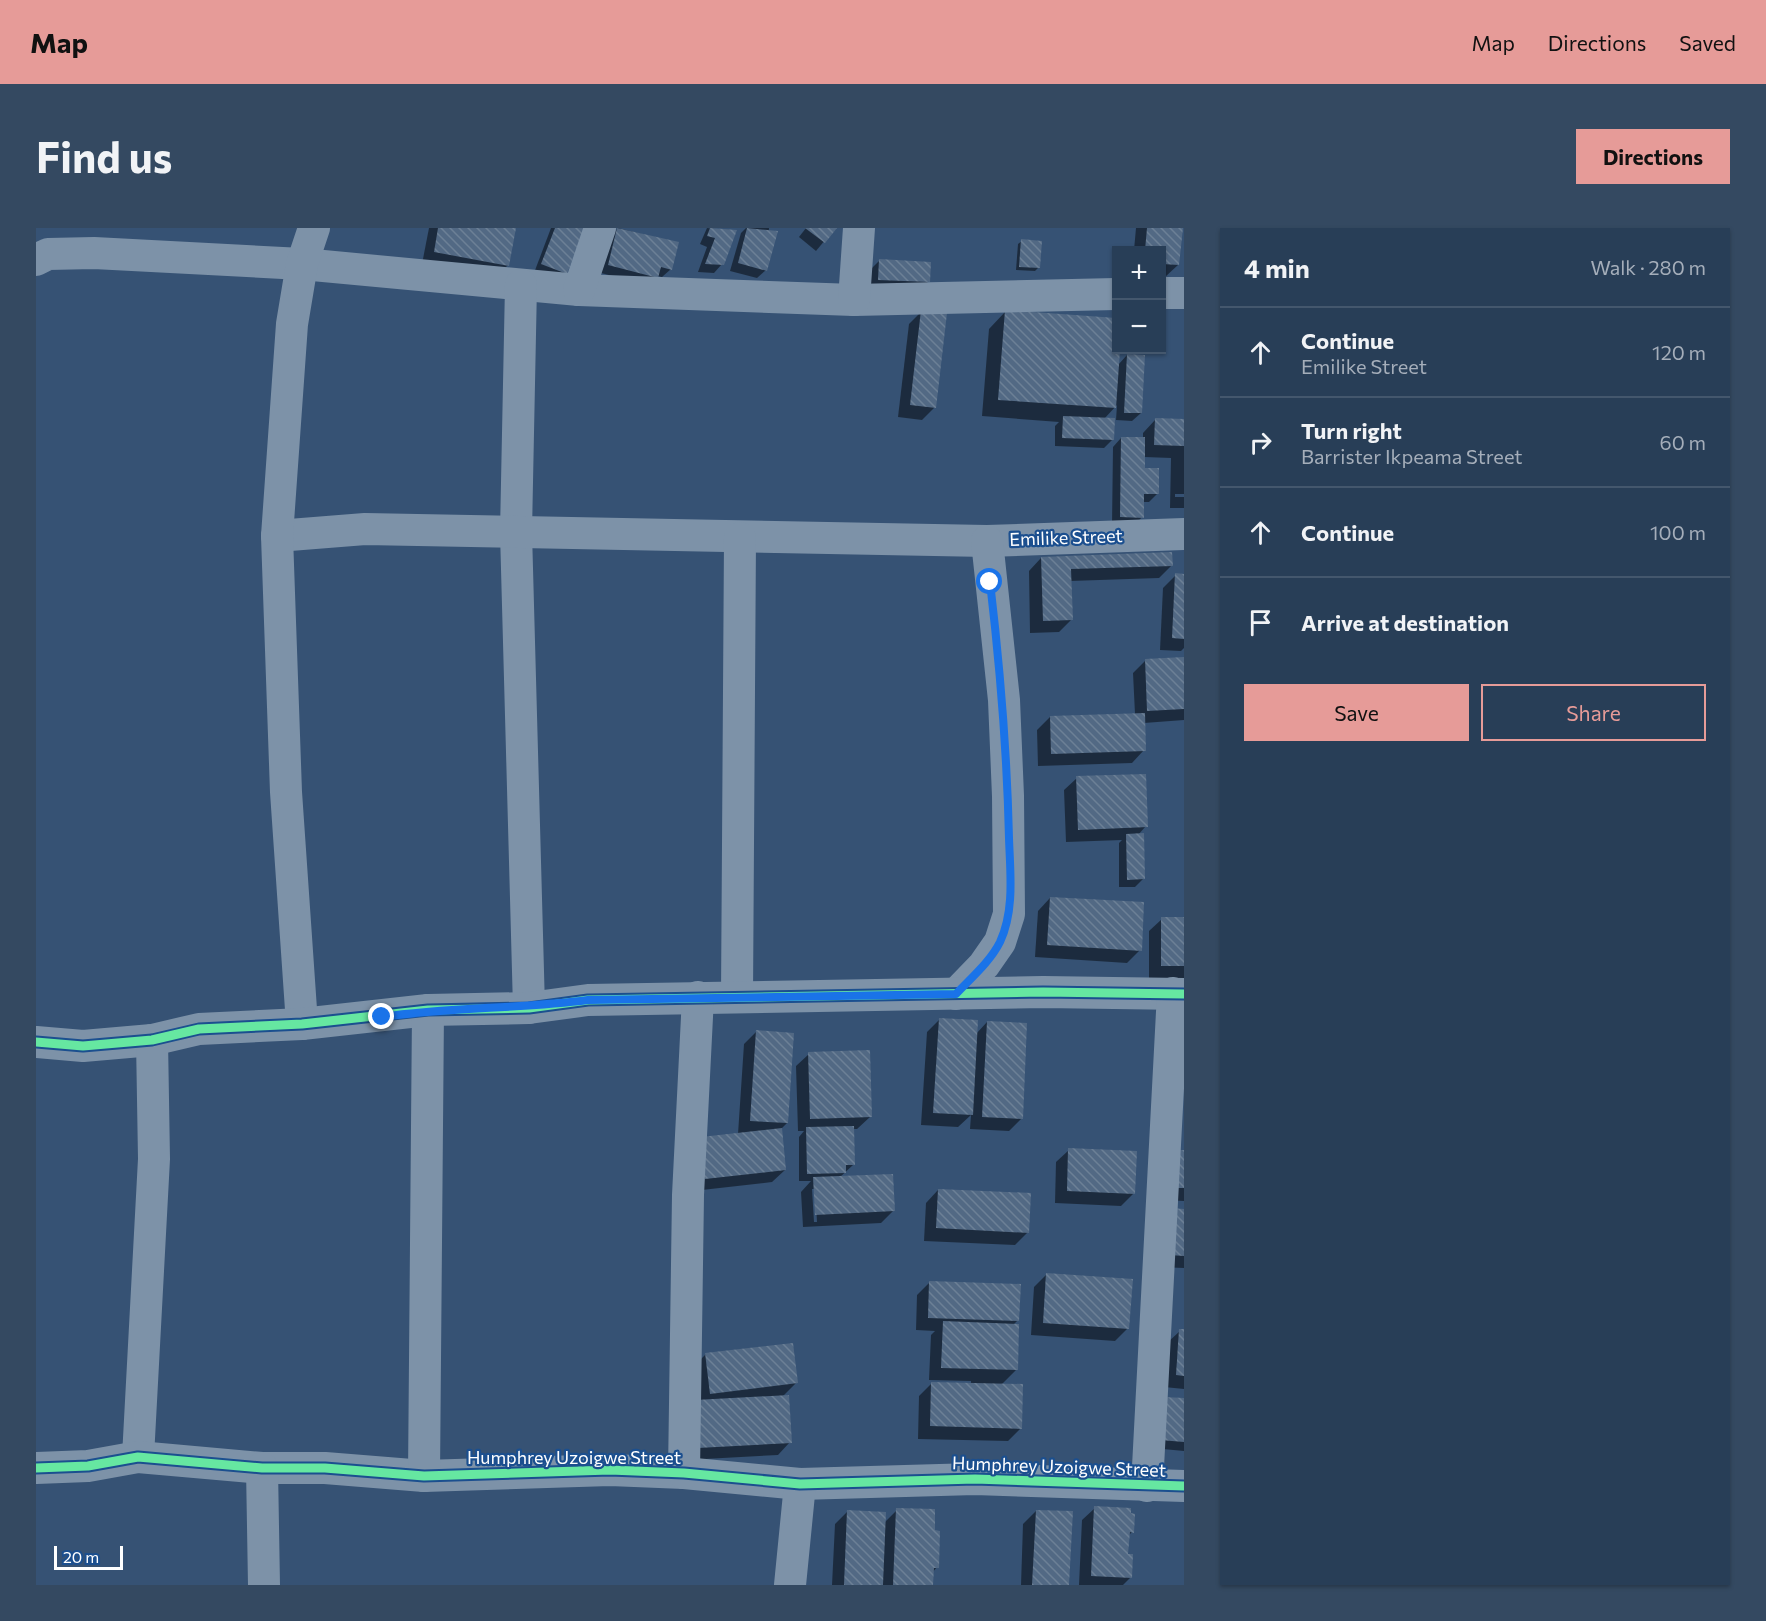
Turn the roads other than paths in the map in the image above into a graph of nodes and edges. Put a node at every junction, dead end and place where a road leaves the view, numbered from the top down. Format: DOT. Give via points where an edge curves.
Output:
graph roads {
  1 [pos="314,228"];
  2 [pos="600,228"];
  3 [pos="859,228"];
  4 [pos="46,247"];
  5 [pos="302,264"];
  6 [pos="521,285"];
  7 [pos="579,290"];
  8 [pos="1166,293"];
  9 [pos="1184,293"];
  10 [pos="1112,294"];
  11 [pos="854,300"];
  12 [pos="516,532"];
  13 [pos="1184,534"];
  14 [pos="277,536"];
  15 [pos="740,538"];
  16 [pos="987,541"];
  17 [pos="1179,993"];
  18 [pos="956,994"];
  19 [pos="698,997"];
  20 [pos="737,997"];
  21 [pos="529,1008"];
  22 [pos="428,1010"];
  23 [pos="302,1024"];
  24 [pos="152,1040"];
  25 [pos="36,1042"];
  26 [pos="138,1457"];
  27 [pos="36,1468"];
  28 [pos="262,1468"];
  29 [pos="684,1473"];
  30 [pos="424,1476"];
  31 [pos="800,1484"];
  32 [pos="1147,1486"];
  33 [pos="1184,1486"];
  34 [pos="264,1585"];
  35 [pos="790,1585"];
  1 -- 5 [label="street"];
  2 -- 7 [label="street"];
  3 -- 11 [label="street"];
  4 -- 5 [label="street"];
  5 -- 6 [label="street"];
  5 -- 14 [label="street" via="292,324"];
  6 -- 7 [label="street"];
  6 -- 12 [label="street"];
  7 -- 11 [label="street"];
  8 -- 9 [label="street"];
  10 -- 11 [label="street"];
  12 -- 14 [label="street" via="365,529"];
  12 -- 15 [label="street"];
  12 -- 21 [label="street"];
  13 -- 16 [label="street, Emilike Street"];
  14 -- 23 [label="street" via="286,792"];
  15 -- 16 [label="street"];
  15 -- 20 [label="street"];
  16 -- 18 [label="street, Emilike Street" via="1004,700 1009,914 1000,942"];
  17 -- 18 [label="street"];
  17 -- 32 [label="street"];
  18 -- 20 [label="street"];
  19 -- 20 [label="street"];
  19 -- 21 [label="street" via="588,1000"];
  19 -- 29 [label="street" via="688,1195"];
  21 -- 22 [label="street"];
  22 -- 23 [label="street"];
  22 -- 30 [label="street"];
  23 -- 24 [label="street" via="200,1029"];
  24 -- 25 [label="street" via="84,1046"];
  24 -- 26 [label="street" via="154,1159"];
  26 -- 27 [label="street, Humphrey Uzoigwe Street" via="88,1466"];
  26 -- 28 [label="street, Humphrey Uzoigwe Street"];
  28 -- 30 [label="street, Humphrey Uzoigwe Street" via="325,1468"];
  28 -- 34 [label="street"];
  29 -- 30 [label="street, Humphrey Uzoigwe Street" via="610,1470"];
  29 -- 31 [label="street, Humphrey Uzoigwe Street"];
  31 -- 32 [label="street, Humphrey Uzoigwe Street" via="975,1479"];
  31 -- 35 [label="street"];
  32 -- 33 [label="street, Humphrey Uzoigwe Street"];
}
